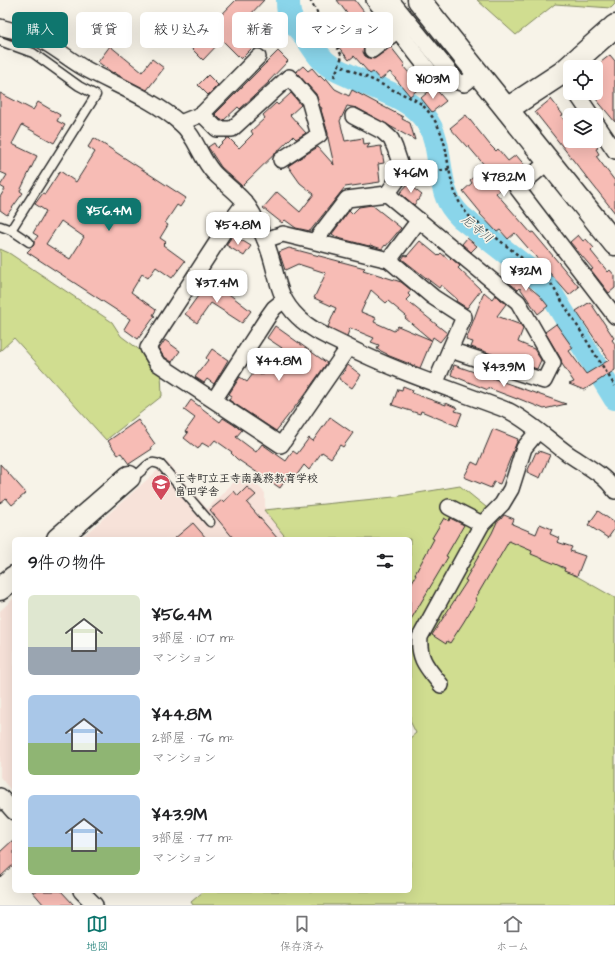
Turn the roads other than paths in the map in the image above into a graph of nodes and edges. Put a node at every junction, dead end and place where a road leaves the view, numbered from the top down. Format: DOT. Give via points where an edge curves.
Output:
graph roads {
  1 [pos="374,0"];
  2 [pos="391,0"];
  3 [pos="419,0"];
  4 [pos="615,26"];
  5 [pos="0,27"];
  6 [pos="398,30"];
  7 [pos="0,41"];
  8 [pos="372,50"];
  9 [pos="258,57"];
  10 [pos="584,60"];
  11 [pos="431,73"];
  12 [pos="478,73"];
  13 [pos="563,81"];
  14 [pos="507,109"];
  15 [pos="202,114"];
  16 [pos="353,116"];
  17 [pos="180,123"];
  18 [pos="603,133"];
  19 [pos="615,150"];
  20 [pos="281,160"];
  21 [pos="549,161"];
  22 [pos="387,194"];
  23 [pos="245,202"];
  24 [pos="419,220"];
  25 [pos="0,226"];
  26 [pos="11,230"];
  27 [pos="265,240"];
  28 [pos="29,242"];
  29 [pos="315,242"];
  30 [pos="615,244"];
  31 [pos="389,260"];
  32 [pos="284,300"];
  33 [pos="615,316"];
  34 [pos="348,348"];
  35 [pos="450,350"];
  36 [pos="435,384"];
  37 [pos="214,400"];
  38 [pos="538,431"];
  39 [pos="129,477"];
  40 [pos="615,491"];
  41 [pos="449,507"];
  42 [pos="210,522"];
  43 [pos="482,524"];
  44 [pos="60,537"];
  45 [pos="12,579"];
  46 [pos="0,589"];
  47 [pos="442,685"];
  48 [pos="0,796"];
  49 [pos="12,810"];
  50 [pos="83,893"];
  51 [pos="95,905"];
  1 -- 6 [label="street"];
  2 -- 12 [label="street" via="458,82 464,84"];
  3 -- 12 [label="street"];
  4 -- 10 [label="street"];
  5 -- 17 [label="street" via="37,38"];
  6 -- 8 [label="street"];
  6 -- 11 [label="street"];
  7 -- 26 [label="lane" via="33,53 78,86 96,95"];
  9 -- 15 [label="street"];
  12 -- 14 [label="street"];
  13 -- 14 [label="street"];
  14 -- 21 [label="street"];
  15 -- 17 [label="street"];
  15 -- 20 [label="street" via="217,129 232,129 289,77 309,100 318,135"];
  16 -- 22 [label="street" via="382,132 391,139 395,148 400,163 398,178"];
  17 -- 23 [label="street" via="213,172"];
  18 -- 19 [label="street"];
  21 -- 30 [label="street"];
  21 -- 33 [label="street" via="517,188"];
  22 -- 24 [label="street"];
  22 -- 29 [label="street" via="347,199"];
  23 -- 27 [label="street"];
  23 -- 37 [label="street" via="148,348 157,363"];
  24 -- 31 [label="street"];
  24 -- 35 [label="street" via="518,302 553,363 544,381"];
  25 -- 26 [label="lane"];
  26 -- 28 [label="lane"];
  27 -- 29 [label="street" via="283,234"];
  27 -- 32 [label="street"];
  29 -- 31 [label="street"];
  31 -- 35 [label="street" via="433,297 464,317"];
  32 -- 34 [label="street" via="307,325"];
  32 -- 37 [label="street" via="268,315"];
  34 -- 36 [label="street"];
  34 -- 37 [label="street" via="281,445"];
  35 -- 36 [label="street"];
  36 -- 38 [label="street" via="520,416"];
  38 -- 40 [label="street" via="604,478"];
  38 -- 43 [label="street" via="524,448 502,504"];
  39 -- 42 [label="lane" via="150,463 156,462"];
  39 -- 44 [label="street"];
  41 -- 43 [label="street"];
  43 -- 47 [label="street" via="420,637 419,649 425,664"];
  45 -- 46 [label="street"];
  48 -- 49 [label="street"];
  50 -- 51 [label="street"];
}
